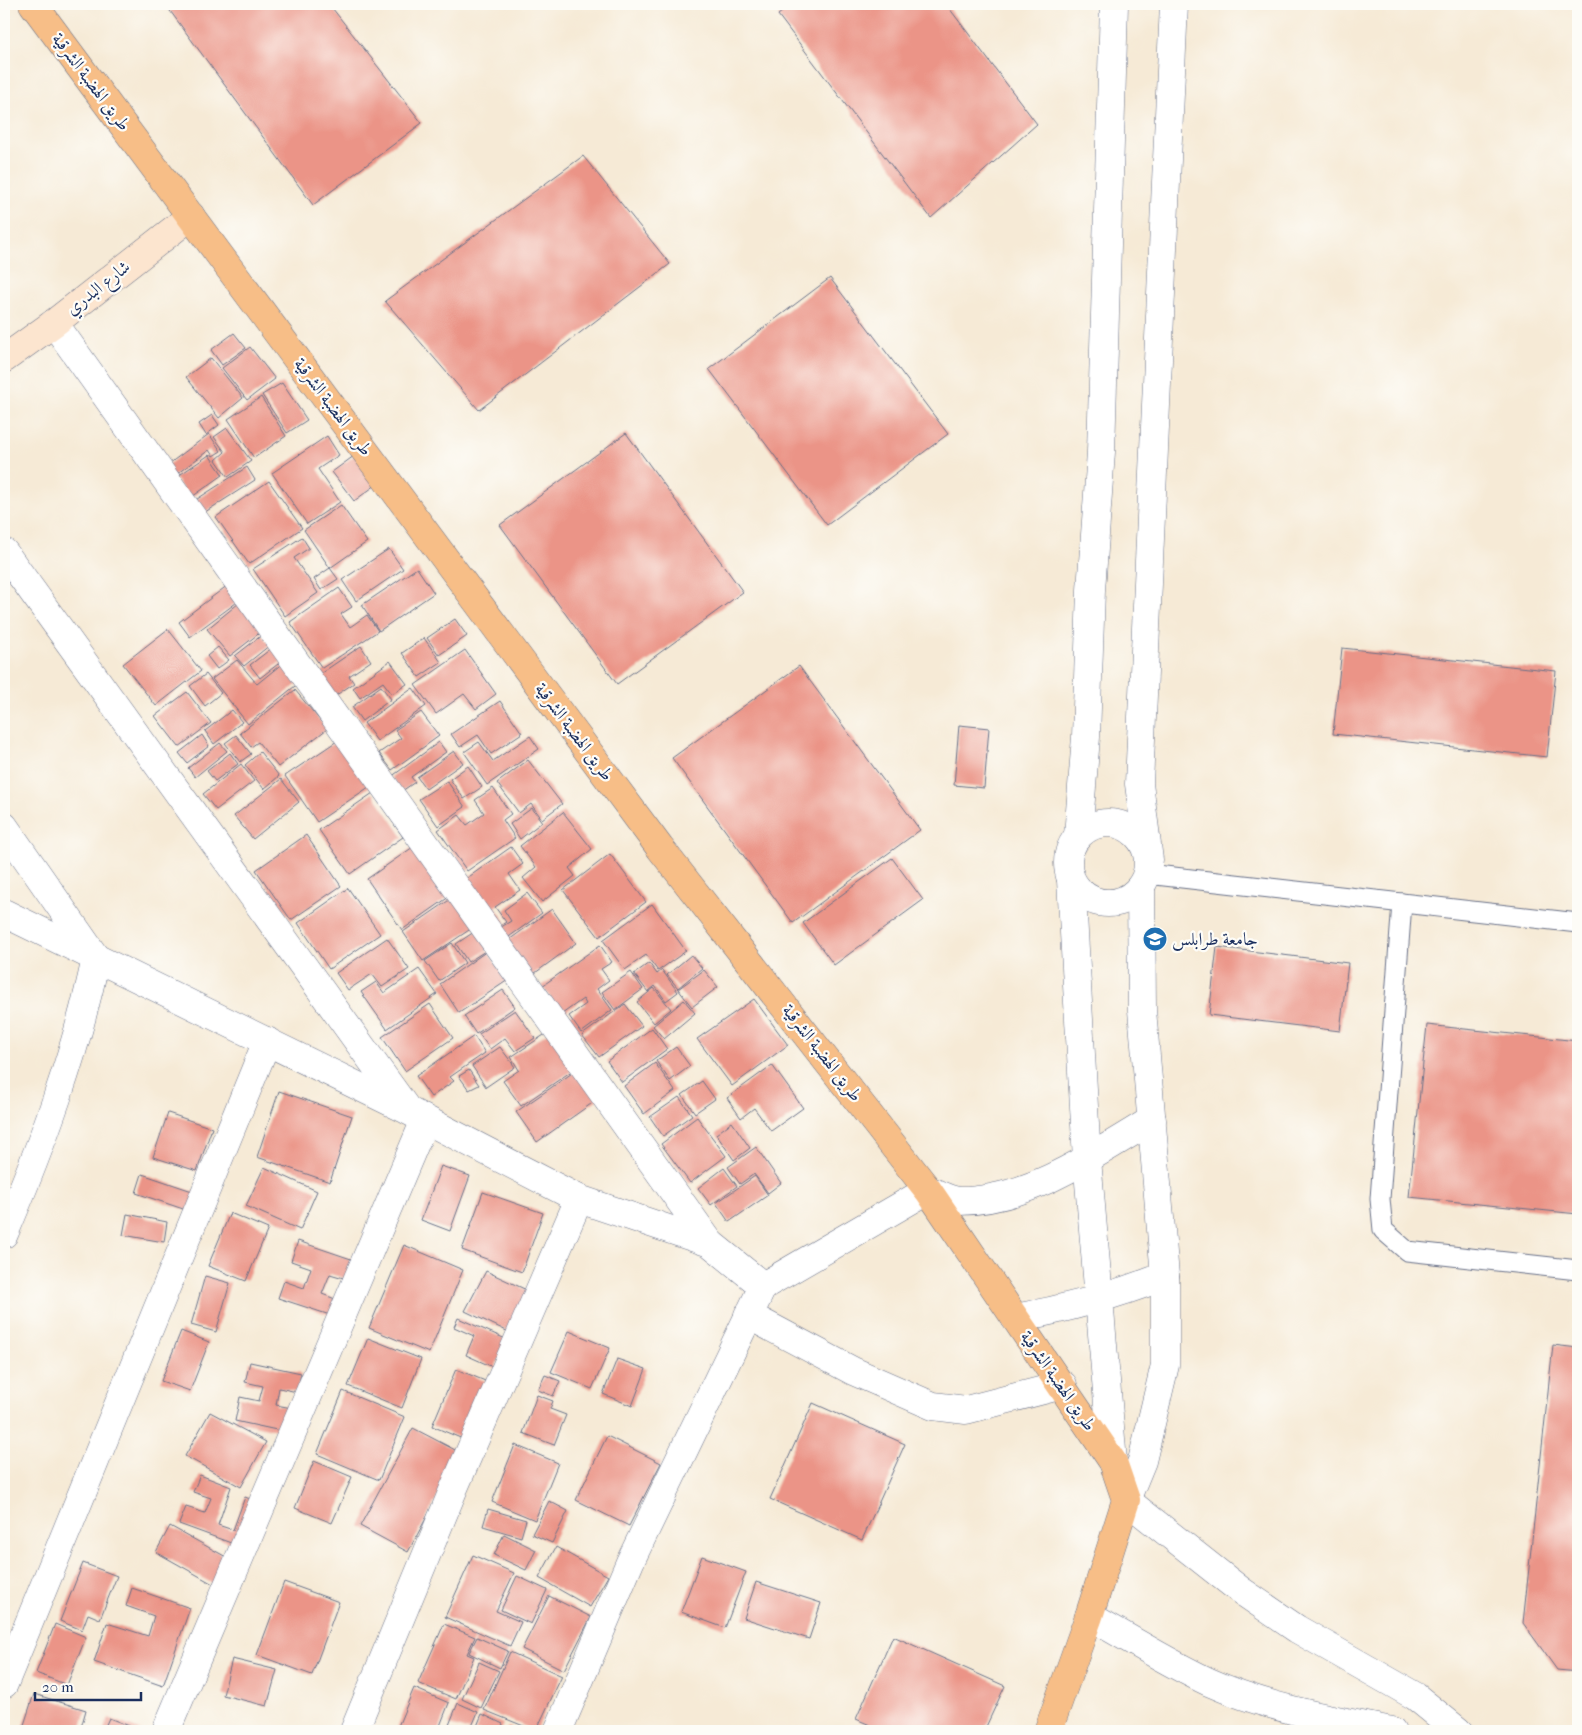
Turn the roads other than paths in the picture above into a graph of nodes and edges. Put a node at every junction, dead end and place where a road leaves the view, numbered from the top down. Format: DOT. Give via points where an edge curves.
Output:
graph roads {
  1 [pos="33,4"];
  2 [pos="1114,4"];
  3 [pos="1174,4"];
  4 [pos="190,216"];
  5 [pos="54,323"];
  6 [pos="4,359"];
  7 [pos="4,552"];
  8 [pos="4,826"];
  9 [pos="1078,836"];
  10 [pos="1146,873"];
  11 [pos="1071,880"];
  12 [pos="1402,903"];
  13 [pos="4,913"];
  14 [pos="1578,923"];
  15 [pos="96,958"];
  16 [pos="267,1041"];
  17 [pos="416,1115"];
  18 [pos="1152,1120"];
  19 [pos="1087,1159"];
  20 [pos="928,1190"];
  21 [pos="578,1199"];
  22 [pos="4,1234"];
  23 [pos="710,1243"];
  24 [pos="1578,1270"];
  25 [pos="1165,1276"];
  26 [pos="763,1286"];
  27 [pos="1099,1300"];
  28 [pos="748,1314"];
  29 [pos="1014,1318"];
  30 [pos="1062,1385"];
  31 [pos="1113,1462"];
  32 [pos="1126,1500"];
  33 [pos="1089,1616"];
  34 [pos="4,1684"];
  35 [pos="166,1731"];
  36 [pos="354,1731"];
  37 [pos="558,1731"];
  38 [pos="1048,1731"];
  39 [pos="1392,1731"];
  40 [pos="1458,1731"];
  1 -- 4 [label="main road, طريق الهضبة الشرقية"];
  2 -- 9 [label="street" via="1101,452"];
  3 -- 10 [label="street" via="1139,784"];
  4 -- 5 [label="street, شارع البدري"];
  4 -- 20 [label="main road, طريق الهضبة الشرقية" via="660,848"];
  5 -- 6 [label="street, شارع البدري"];
  5 -- 23 [label="street"];
  7 -- 17 [label="street"];
  8 -- 15 [label="street"];
  9 -- 10 [label="street" via="1088,827 1101,823 1121,826 1138,836 1145,847"];
  9 -- 11 [label="street" via="1068,857 1067,869"];
  10 -- 11 [label="street" via="1122,901 1111,904 1098,903 1077,890"];
  10 -- 12 [label="lane"];
  10 -- 18 [label="street" via="1142,1010"];
  11 -- 19 [label="street"];
  12 -- 14 [label="lane"];
  12 -- 24 [label="lane" via="1380,1199 1383,1230 1406,1251"];
  13 -- 15 [label="street"];
  15 -- 16 [label="street"];
  15 -- 22 [label="street" via="85,1012 38,1155"];
  16 -- 17 [label="street"];
  16 -- 34 [label="street"];
  17 -- 21 [label="street"];
  17 -- 35 [label="street"];
  18 -- 19 [label="street"];
  18 -- 25 [label="street"];
  19 -- 20 [label="street" via="997,1198 958,1201"];
  19 -- 27 [label="street"];
  20 -- 26 [label="street"];
  20 -- 29 [label="main road, طريق الهضبة الشرقية"];
  21 -- 23 [label="street"];
  21 -- 36 [label="street"];
  23 -- 26 [label="street"];
  25 -- 27 [label="street"];
  25 -- 32 [label="street" via="1165,1365 1142,1461"];
  26 -- 28 [label="street"];
  27 -- 29 [label="street"];
  27 -- 31 [label="street"];
  28 -- 30 [label="street" via="853,1371 933,1406 966,1410"];
  28 -- 37 [label="street" via="630,1562"];
  29 -- 30 [label="main road, طريق الهضبة الشرقية"];
  30 -- 31 [label="main road, طريق الهضبة الشرقية"];
  31 -- 32 [label="main road, طريق الهضبة الشرقية"];
  32 -- 33 [label="main road"];
  32 -- 40 [label="street" via="1240,1590 1297,1629 1415,1696"];
  33 -- 38 [label="main road"];
  33 -- 39 [label="street" via="1209,1682 1261,1701 1324,1718"];
}
